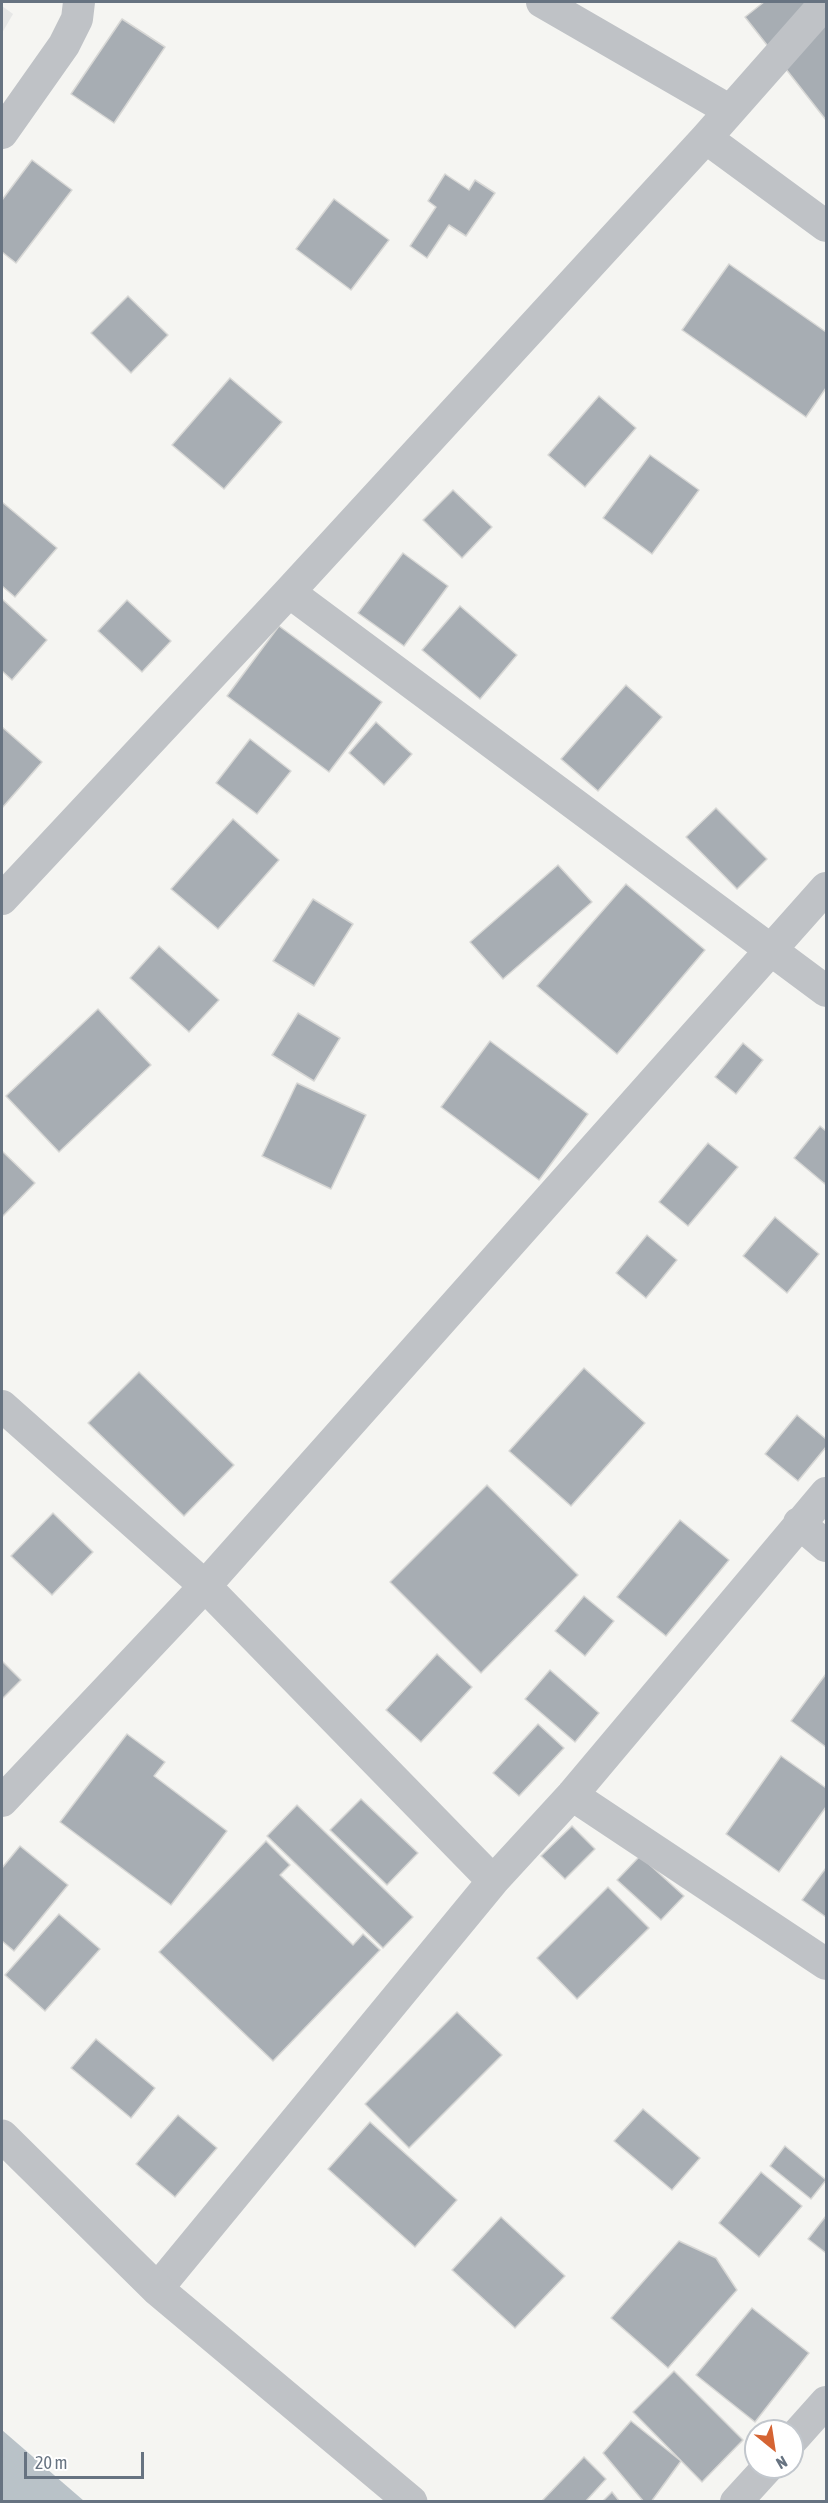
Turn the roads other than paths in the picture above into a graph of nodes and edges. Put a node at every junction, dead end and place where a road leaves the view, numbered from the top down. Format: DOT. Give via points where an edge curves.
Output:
graph roads {
  1 [pos="79,2"];
  2 [pos="542,2"];
  3 [pos="826,2"];
  4 [pos="729,110"];
  5 [pos="2,133"];
  6 [pos="706,138"];
  7 [pos="826,226"];
  8 [pos="289,592"];
  9 [pos="826,888"];
  10 [pos="2,899"];
  11 [pos="771,950"];
  12 [pos="826,991"];
  13 [pos="2,1406"];
  14 [pos="826,1493"];
  15 [pos="800,1523"];
  16 [pos="826,1546"];
  17 [pos="205,1586"];
  18 [pos="572,1795"];
  19 [pos="2,1801"];
  20 [pos="493,1881"];
  21 [pos="826,1964"];
  22 [pos="2,2136"];
  23 [pos="157,2289"];
  24 [pos="826,2402"];
  25 [pos="804,2427"];
  26 [pos="757,2479"];
  27 [pos="411,2502"];
  28 [pos="736,2502"];
  1 -- 5 [label="street" via="77,19 64,45"];
  2 -- 4 [label="street"];
  3 -- 4 [label="street"];
  4 -- 6 [label="street"];
  6 -- 7 [label="street"];
  6 -- 8 [label="street"];
  8 -- 10 [label="street"];
  8 -- 11 [label="street"];
  9 -- 11 [label="street"];
  11 -- 12 [label="street"];
  11 -- 17 [label="street"];
  13 -- 17 [label="street"];
  14 -- 15 [label="street"];
  15 -- 16 [label="street"];
  15 -- 18 [label="street"];
  17 -- 19 [label="street"];
  17 -- 20 [label="street"];
  18 -- 20 [label="street"];
  18 -- 21 [label="street"];
  20 -- 23 [label="street"];
  22 -- 23 [label="street"];
  23 -- 27 [label="street"];
  24 -- 25 [label="street"];
  26 -- 28 [label="street"];
}
